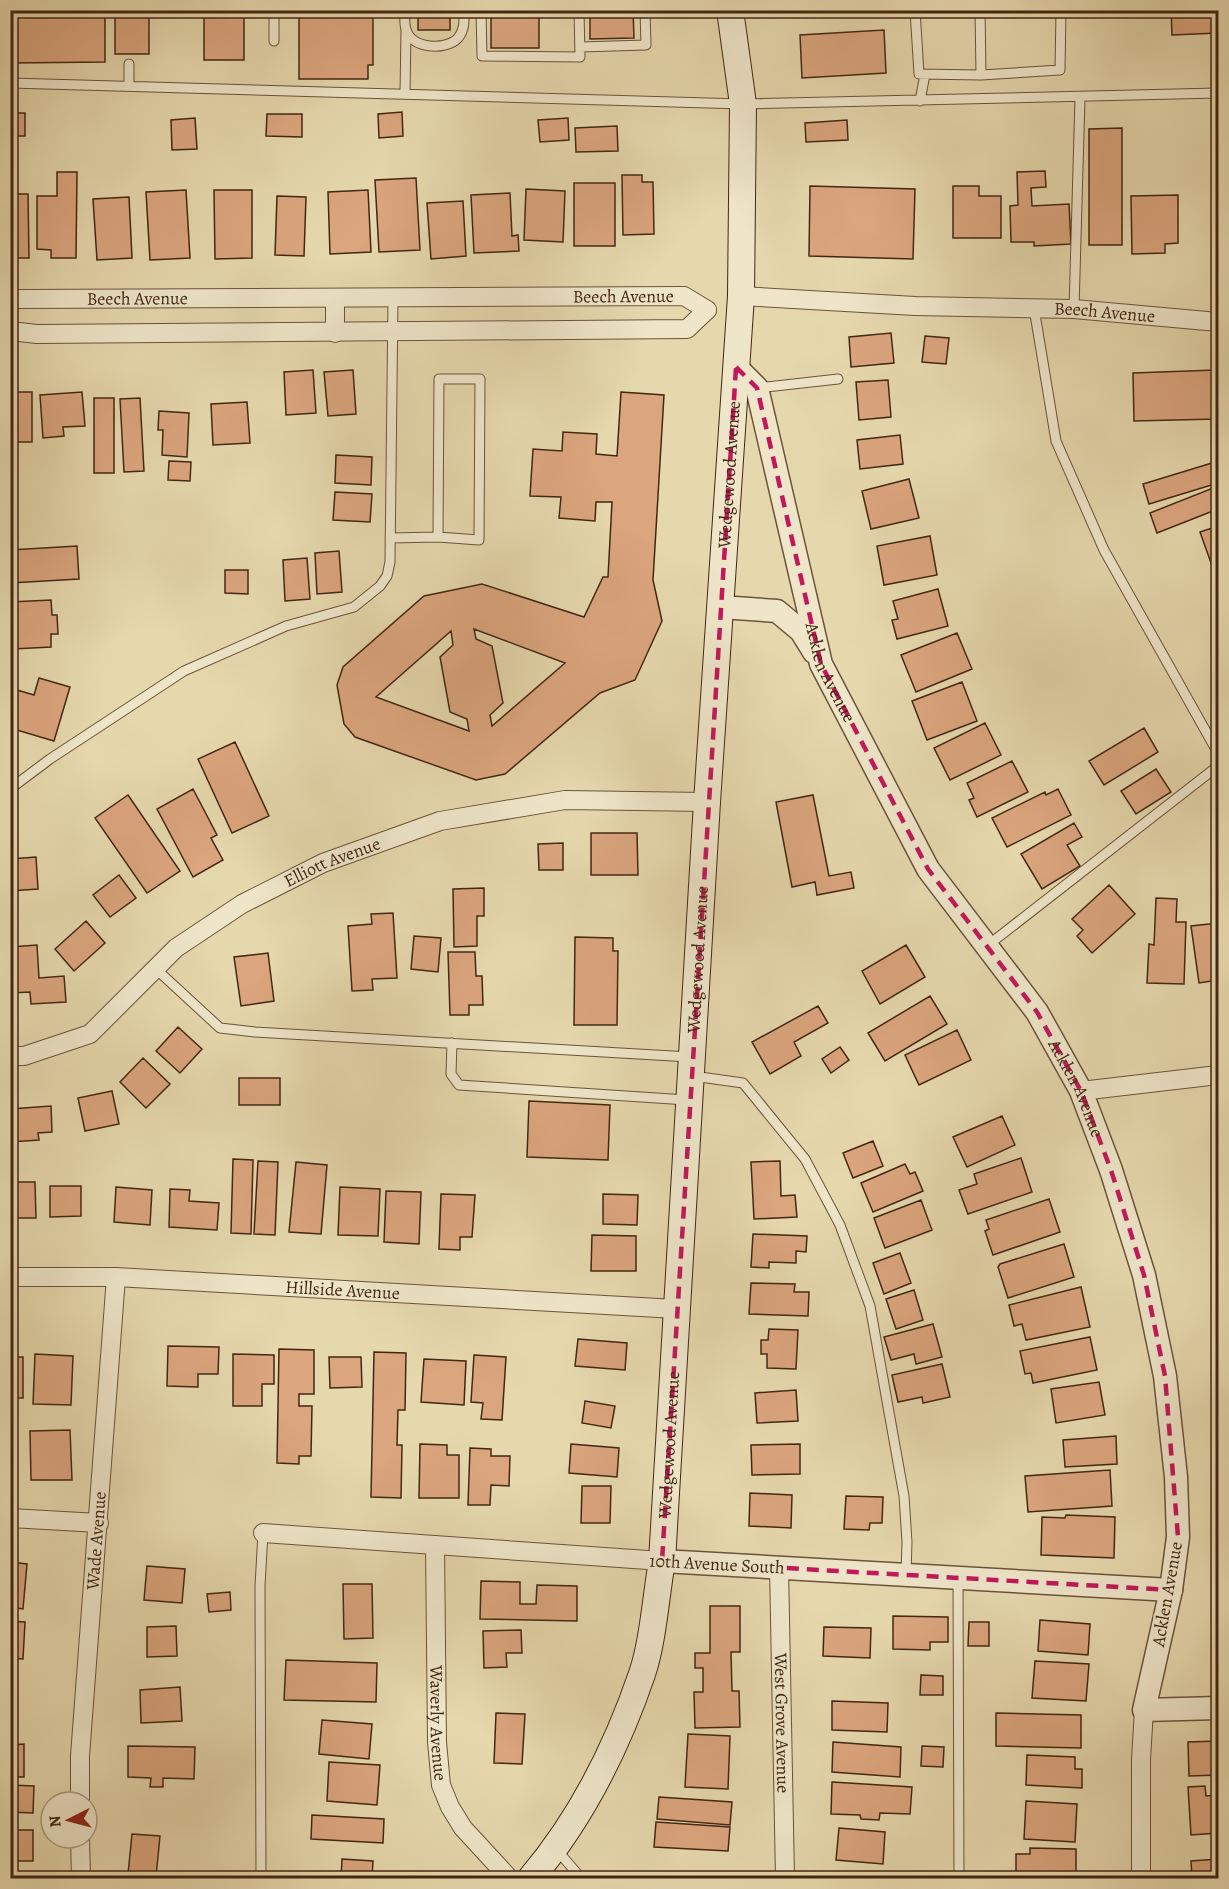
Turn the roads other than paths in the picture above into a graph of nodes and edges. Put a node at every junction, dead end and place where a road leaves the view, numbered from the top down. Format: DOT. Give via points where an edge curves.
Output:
graph roads {
  1 [pos="274,10"];
  2 [pos="405,10"];
  3 [pos="464,10"];
  4 [pos="482,10"];
  5 [pos="645,10"];
  6 [pos="730,10"];
  7 [pos="915,10"];
  8 [pos="980,10"];
  9 [pos="1061,10"];
  10 [pos="579,11"];
  11 [pos="406,30"];
  12 [pos="274,41"];
  13 [pos="580,47"];
  14 [pos="129,64"];
  15 [pos="925,74"];
  16 [pos="981,75"];
  17 [pos="10,83"];
  18 [pos="129,86"];
  19 [pos="1218,93"];
  20 [pos="405,94"];
  21 [pos="1080,98"];
  22 [pos="920,101"];
  23 [pos="743,104"];
  24 [pos="393,298"];
  25 [pos="335,299"];
  26 [pos="10,302"];
  27 [pos="740,303"];
  28 [pos="1034,308"];
  29 [pos="1074,309"];
  30 [pos="707,310"];
  31 [pos="1218,321"];
  32 [pos="10,331"];
  33 [pos="335,333"];
  34 [pos="392,333"];
  35 [pos="736,367"];
  36 [pos="838,379"];
  37 [pos="757,388"];
  38 [pos="438,537"];
  39 [pos="390,538"];
  40 [pos="721,607"];
  41 [pos="821,664"];
  42 [pos="1218,753"];
  43 [pos="1218,766"];
  44 [pos="10,789"];
  45 [pos="707,802"];
  46 [pos="987,946"];
  47 [pos="156,969"];
  48 [pos="452,1043"];
  49 [pos="10,1056"];
  50 [pos="1218,1074"];
  51 [pos="691,1078"];
  52 [pos="1081,1091"];
  53 [pos="10,1277"];
  54 [pos="116,1277"];
  55 [pos="676,1309"];
  56 [pos="10,1518"];
  57 [pos="99,1523"];
  58 [pos="263,1533"];
  59 [pos="435,1545"];
  60 [pos="662,1561"];
  61 [pos="779,1567"];
  62 [pos="906,1574"];
  63 [pos="958,1577"];
  64 [pos="1171,1590"];
  65 [pos="1218,1708"];
  66 [pos="1144,1710"];
  67 [pos="80,1790"];
  68 [pos="556,1849"];
  69 [pos="80,1850"];
  70 [pos="81,1878"];
  71 [pos="261,1878"];
  72 [pos="509,1878"];
  73 [pos="531,1878"];
  74 [pos="581,1878"];
  75 [pos="785,1878"];
  76 [pos="959,1878"];
  77 [pos="1141,1878"];
  1 -- 12 [label="lane"];
  2 -- 11 [label="lane"];
  3 -- 11 [label="lane" via="464,28 458,38 446,45 428,46 413,40"];
  4 -- 13 [label="lane" via="482,56 580,57"];
  5 -- 10 [label="lane"];
  5 -- 13 [label="lane" via="646,45"];
  6 -- 23 [label="main road, Wedgewood Avenue"];
  7 -- 15 [label="lane" via="919,74"];
  8 -- 16 [label="lane"];
  9 -- 16 [label="lane" via="1060,70"];
  10 -- 13 [label="lane"];
  11 -- 20 [label="lane"];
  14 -- 18 [label="lane"];
  15 -- 16 [label="lane"];
  15 -- 22 [label="lane"];
  17 -- 18 [label="lane"];
  18 -- 20 [label="lane"];
  19 -- 21 [label="lane"];
  20 -- 23 [label="lane"];
  21 -- 22 [label="lane"];
  21 -- 29 [label="lane"];
  22 -- 23 [label="lane"];
  23 -- 27 [label="main road, Wedgewood Avenue"];
  24 -- 25 [label="street, Beech Avenue"];
  24 -- 30 [label="street, Beech Avenue" via="684,296"];
  24 -- 34 [label="lane"];
  25 -- 26 [label="street, Beech Avenue"];
  25 -- 33 [label="street"];
  27 -- 28 [label="street, Beech Avenue"];
  27 -- 30 [label="street, Beech Avenue"];
  27 -- 35 [label="main road, Wedgewood Avenue"];
  28 -- 29 [label="street, Beech Avenue"];
  28 -- 42 [label="lane" via="1056,441 1104,550"];
  29 -- 31 [label="street, Beech Avenue"];
  30 -- 34 [label="street, Beech Avenue" via="687,329"];
  32 -- 33 [label="street, Beech Avenue"];
  33 -- 34 [label="street, Beech Avenue"];
  34 -- 39 [label="lane"];
  35 -- 37 [label="street"];
  35 -- 40 [label="main road, Wedgewood Avenue"];
  36 -- 37 [label="lane"];
  37 -- 41 [label="street, Acklen Avenue"];
  38 -- 38 [label="lane" via="479,540 480,379 439,379"];
  38 -- 39 [label="lane"];
  39 -- 44 [label="lane" via="387,576 364,600 342,611 286,626 184,671"];
  40 -- 41 [label="street" via="777,611 801,631"];
  40 -- 45 [label="main road, Wedgewood Avenue"];
  41 -- 46 [label="street, Acklen Avenue" via="928,869"];
  43 -- 46 [label="lane"];
  45 -- 47 [label="street, Elliott Avenue" via="565,800 440,821 323,863 242,904 176,948"];
  45 -- 51 [label="main road, Wedgewood Avenue"];
  46 -- 52 [label="street, Acklen Avenue" via="1037,1012"];
  47 -- 48 [label="lane" via="220,1028"];
  47 -- 49 [label="street, Elliott Avenue" via="90,1034 24,1056"];
  48 -- 51 [label="lane"];
  48 -- 51 [label="lane" via="451,1074 459,1085"];
  50 -- 52 [label="street"];
  51 -- 55 [label="main road, Wedgewood Avenue"];
  51 -- 62 [label="lane" via="743,1083 805,1159 840,1225 870,1306 886,1386 903,1496"];
  52 -- 64 [label="street, Acklen Avenue" via="1144,1275 1165,1376 1178,1537"];
  53 -- 54 [label="street, Hillside Avenue"];
  54 -- 55 [label="street, Hillside Avenue"];
  54 -- 57 [label="street, Wade Avenue"];
  55 -- 60 [label="main road, Wedgewood Avenue"];
  56 -- 57 [label="street"];
  57 -- 67 [label="street, Wade Avenue"];
  58 -- 59 [label="street, 10th Avenue South"];
  58 -- 71 [label="lane"];
  59 -- 60 [label="street, 10th Avenue South"];
  59 -- 72 [label="street, Waverly Avenue" via="441,1785 462,1828"];
  60 -- 61 [label="street, 10th Avenue South"];
  60 -- 68 [label="main road, Wedgewood Avenue" via="643,1672 599,1778"];
  61 -- 62 [label="street, 10th Avenue South"];
  61 -- 75 [label="street, West Grove Avenue"];
  62 -- 63 [label="street, 10th Avenue South"];
  63 -- 64 [label="street, 10th Avenue South"];
  63 -- 76 [label="lane"];
  64 -- 66 [label="street, Acklen Avenue"];
  65 -- 66 [label="street"];
  66 -- 77 [label="street, Acklen Avenue"];
  68 -- 73 [label="main road, Wedgewood Avenue"];
  68 -- 74 [label="lane"];
  69 -- 70 [label="street"];
}
